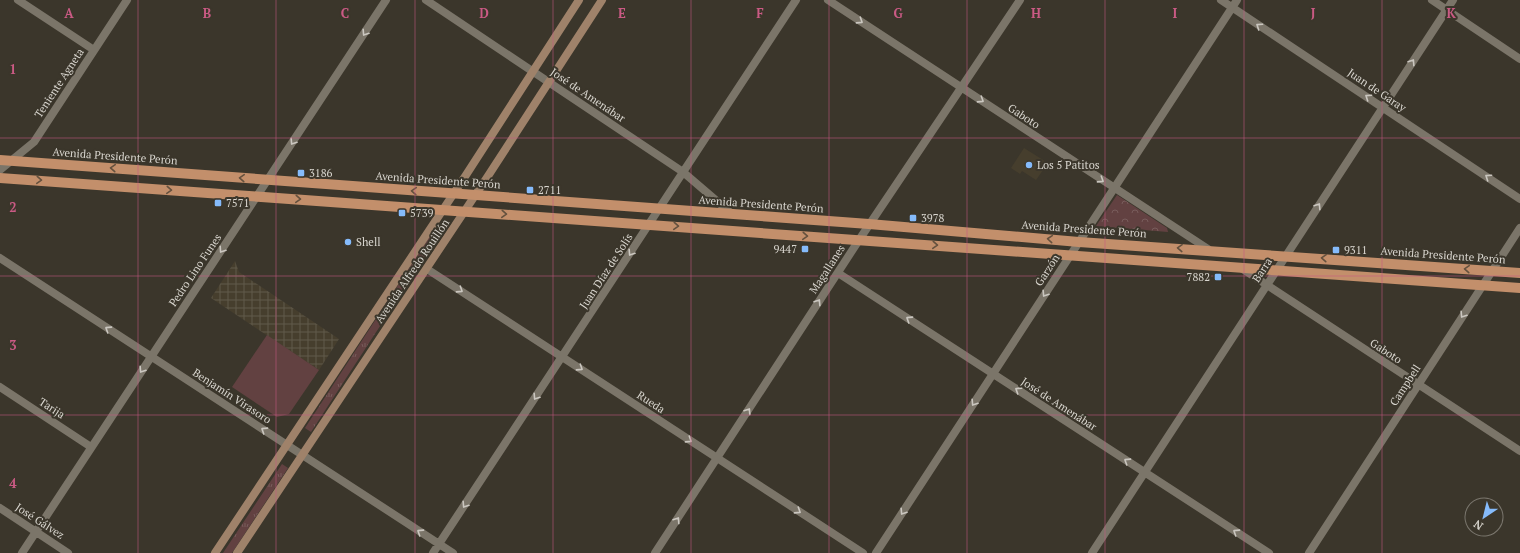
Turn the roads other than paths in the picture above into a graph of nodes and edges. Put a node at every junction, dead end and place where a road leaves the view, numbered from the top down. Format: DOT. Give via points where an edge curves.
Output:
graph roads {
  1 [pos="18,0"];
  2 [pos="127,0"];
  3 [pos="386,0"];
  4 [pos="426,0"];
  5 [pos="579,0"];
  6 [pos="602,0"];
  7 [pos="796,0"];
  8 [pos="828,0"];
  9 [pos="1020,0"];
  10 [pos="1221,0"];
  11 [pos="1238,0"];
  12 [pos="1432,0"];
  13 [pos="1452,0"];
  14 [pos="1232,8"];
  15 [pos="1446,10"];
  16 [pos="94,50"];
  17 [pos="1520,59"];
  18 [pos="533,71"];
  19 [pos="549,82"];
  20 [pos="962,88"];
  21 [pos="1382,107"];
  22 [pos="0,160"];
  23 [pos="13,161"];
  24 [pos="0,170"];
  25 [pos="684,172"];
  26 [pos="0,178"];
  27 [pos="269,180"];
  28 [pos="1114,188"];
  29 [pos="453,194"];
  30 [pos="476,195"];
  31 [pos="258,196"];
  32 [pos="1520,199"];
  33 [pos="660,209"];
  34 [pos="442,210"];
  35 [pos="465,211"];
  36 [pos="732,214"];
  37 [pos="649,224"];
  38 [pos="869,224"];
  39 [pos="1520,228"];
  40 [pos="859,240"];
  41 [pos="1079,242"];
  42 [pos="1208,250"];
  43 [pos="1070,255"];
  44 [pos="1285,255"];
  45 [pos="0,258"];
  46 [pos="1241,268"];
  47 [pos="427,269"];
  48 [pos="1275,270"];
  49 [pos="1492,271"];
  50 [pos="838,273"];
  51 [pos="1520,273"];
  52 [pos="1266,285"];
  53 [pos="1482,285"];
  54 [pos="1520,288"];
  55 [pos="151,356"];
  56 [pos="562,357"];
  57 [pos="993,374"];
  58 [pos="1418,385"];
  59 [pos="0,387"];
  60 [pos="287,445"];
  61 [pos="91,447"];
  62 [pos="1520,451"];
  63 [pos="302,455"];
  64 [pos="717,458"];
  65 [pos="1145,472"];
  66 [pos="0,508"];
  67 [pos="36,532"];
  68 [pos="439,544"];
  69 [pos="22,553"];
  70 [pos="68,553"];
  71 [pos="215,553"];
  72 [pos="237,553"];
  73 [pos="433,553"];
  74 [pos="453,553"];
  75 [pos="655,553"];
  76 [pos="863,553"];
  77 [pos="876,553"];
  78 [pos="1092,553"];
  79 [pos="1269,553"];
  80 [pos="1309,553"];
  1 -- 16 [label="street"];
  2 -- 16 [label="street, Teniente Agneta"];
  3 -- 27 [label="street, Pedro Lino Funes, one-way"];
  4 -- 18 [label="street, José de Amenábar"];
  5 -- 18 [label="street, Avenida Alfredo Rouillón"];
  6 -- 19 [label="street, Avenida Alfredo Rouillón"];
  7 -- 25 [label="street, Juan Díaz de Solís"];
  8 -- 20 [label="street, Gaboto, one-way"];
  9 -- 20 [label="street, Magallanes"];
  10 -- 14 [label="street, Juan de Garay"];
  11 -- 14 [label="street, Garzón"];
  12 -- 15 [label="street"];
  13 -- 15 [label="street, Barra"];
  21 -- 14 [label="street, Juan de Garay, one-way"];
  14 -- 28 [label="street, Garzón"];
  15 -- 17 [label="street"];
  21 -- 15 [label="street, Barra, one-way"];
  16 -- 23 [label="street, Teniente Agneta" via="34,142"];
  18 -- 19 [label="street, José de Amenábar"];
  18 -- 29 [label="street, Avenida Alfredo Rouillón"];
  19 -- 25 [label="street, José de Amenábar"];
  19 -- 30 [label="street, Avenida Alfredo Rouillón"];
  20 -- 28 [label="street, Gaboto, one-way"];
  20 -- 38 [label="street, Magallanes"];
  32 -- 21 [label="street, Juan de Garay, one-way"];
  44 -- 21 [label="street, Barra, one-way"];
  22 -- 23 [label="main road, Avenida Presidente Perón"];
  23 -- 24 [label="street, Teniente Agneta"];
  27 -- 23 [label="main road, Avenida Presidente Perón, one-way"];
  25 -- 33 [label="street, Juan Díaz de Solís"];
  25 -- 36 [label="street, José de Amenábar"];
  26 -- 31 [label="main road, one-way"];
  29 -- 27 [label="main road, Avenida Presidente Perón, one-way"];
  27 -- 31 [label="street, Pedro Lino Funes"];
  28 -- 41 [label="street, Garzón"];
  28 -- 42 [label="street, Gaboto"];
  29 -- 30 [label="main road, Avenida Presidente Perón"];
  29 -- 34 [label="street, Avenida Alfredo Rouillón"];
  30 -- 33 [label="main road, Avenida Presidente Perón"];
  30 -- 35 [label="street, Avenida Alfredo Rouillón"];
  31 -- 34 [label="main road, one-way"];
  31 -- 55 [label="street, Pedro Lino Funes, one-way"];
  33 -- 36 [label="main road, Avenida Presidente Perón"];
  33 -- 37 [label="street, Juan Díaz de Solís"];
  34 -- 35 [label="main road"];
  34 -- 60 [label="street, Avenida Alfredo Rouillón"];
  35 -- 37 [label="main road, one-way"];
  35 -- 47 [label="street, Avenida Alfredo Rouillón"];
  36 -- 38 [label="main road, Avenida Presidente Perón"];
  37 -- 40 [label="main road, one-way"];
  37 -- 56 [label="street, Juan Díaz de Solís, one-way"];
  38 -- 40 [label="street, Magallanes"];
  41 -- 38 [label="main road, Avenida Presidente Perón, one-way"];
  39 -- 49 [label="street, Campbell"];
  40 -- 43 [label="main road, one-way"];
  40 -- 50 [label="street, Magallanes"];
  42 -- 41 [label="main road, Avenida Presidente Perón, one-way"];
  41 -- 43 [label="street, Garzón"];
  42 -- 44 [label="main road, Avenida Presidente Perón"];
  43 -- 46 [label="main road"];
  43 -- 57 [label="street, Garzón, one-way"];
  44 -- 48 [label="street, Barra"];
  49 -- 44 [label="main road, Avenida Presidente Perón, one-way"];
  55 -- 45 [label="street, Benjamín Virasoro, one-way"];
  46 -- 48 [label="main road"];
  46 -- 52 [label="street, Gaboto"];
  47 -- 56 [label="street, Rueda, one-way"];
  47 -- 63 [label="street, Avenida Alfredo Rouillón"];
  48 -- 52 [label="street, Barra"];
  48 -- 53 [label="main road"];
  49 -- 51 [label="main road, Avenida Presidente Perón"];
  49 -- 53 [label="street, Campbell"];
  57 -- 50 [label="street, José de Amenábar, one-way"];
  64 -- 50 [label="street, Magallanes, one-way"];
  52 -- 58 [label="street, Gaboto"];
  52 -- 65 [label="street, Barra"];
  53 -- 54 [label="main road"];
  53 -- 58 [label="street, Campbell, one-way"];
  60 -- 55 [label="street, Benjamín Virasoro, one-way"];
  55 -- 61 [label="street, Pedro Lino Funes, one-way"];
  56 -- 64 [label="street, Rueda, one-way"];
  56 -- 68 [label="street, Juan Díaz de Solís, one-way"];
  65 -- 57 [label="street, José de Amenábar, one-way"];
  57 -- 77 [label="street, Garzón, one-way"];
  58 -- 62 [label="street, Gaboto"];
  58 -- 80 [label="street, Campbell"];
  59 -- 61 [label="street, Tarija"];
  60 -- 63 [label="street, Benjamín Virasoro"];
  60 -- 71 [label="street, Avenida Alfredo Rouillón"];
  61 -- 67 [label="street, Pedro Lino Funes"];
  68 -- 63 [label="street, Benjamín Virasoro, one-way"];
  63 -- 72 [label="street, Avenida Alfredo Rouillón"];
  75 -- 64 [label="street, Magallanes, one-way"];
  64 -- 76 [label="street, Rueda, one-way"];
  65 -- 78 [label="street, Barra"];
  79 -- 65 [label="street, José de Amenábar, one-way"];
  66 -- 67 [label="street, José Gálvez"];
  67 -- 69 [label="street, Pedro Lino Funes"];
  67 -- 70 [label="street, José Gálvez"];
  68 -- 73 [label="street, Juan Díaz de Solís"];
  68 -- 74 [label="street, Benjamín Virasoro"];
}
